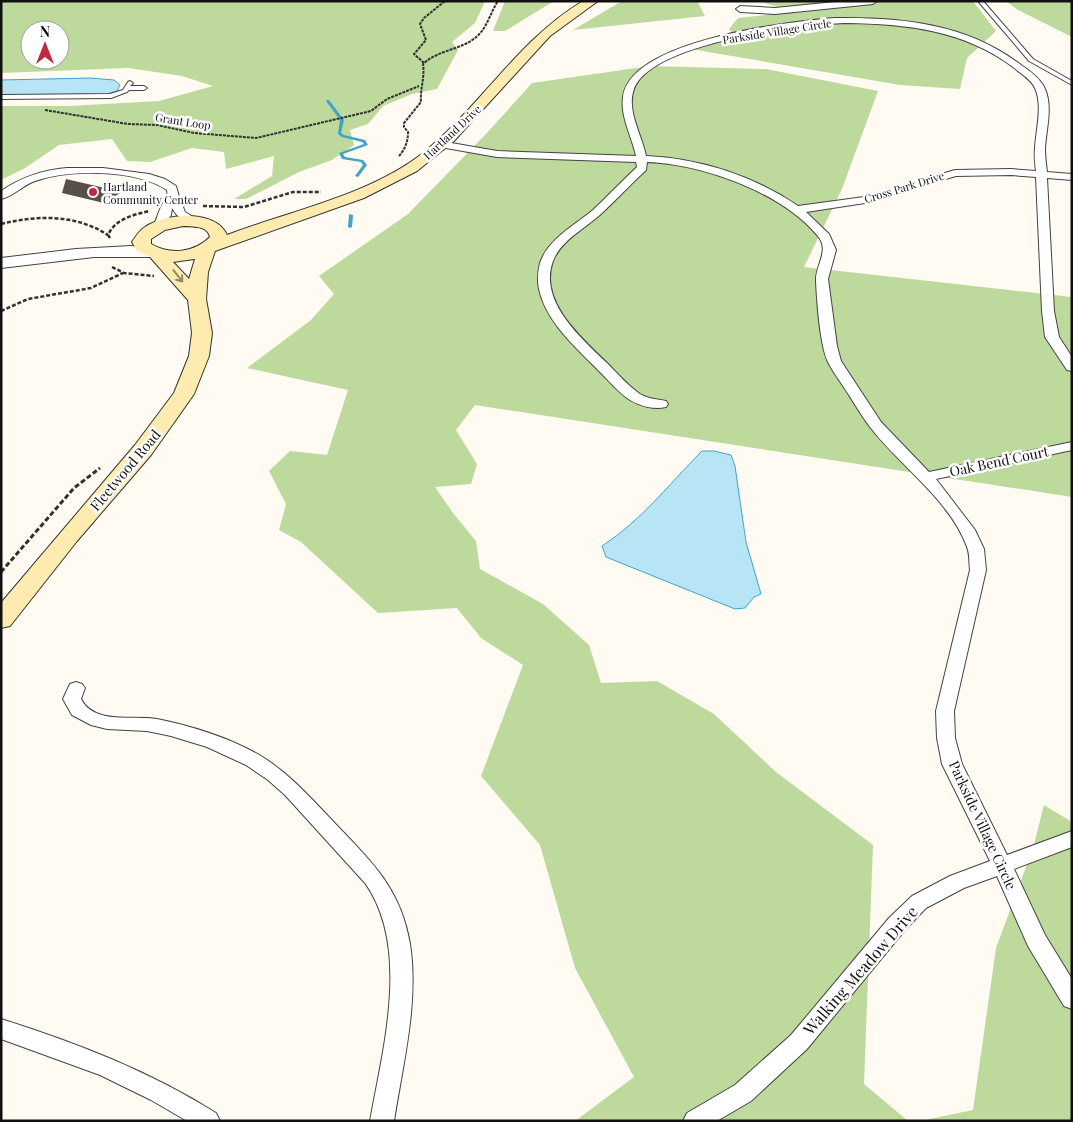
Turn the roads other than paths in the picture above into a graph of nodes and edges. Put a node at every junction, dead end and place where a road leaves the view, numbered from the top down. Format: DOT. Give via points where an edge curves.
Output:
graph roads {
  1 [pos="592,1"];
  2 [pos="873,1"];
  3 [pos="980,1"];
  4 [pos="740,9"];
  5 [pos="1072,83"];
  6 [pos="129,86"];
  7 [pos="144,88"];
  8 [pos="1,97"];
  9 [pos="440,144"];
  10 [pos="643,160"];
  11 [pos="1042,174"];
  12 [pos="1072,177"];
  13 [pos="1,196"];
  14 [pos="174,198"];
  15 [pos="797,210"];
  16 [pos="199,217"];
  17 [pos="283,220"];
  18 [pos="154,222"];
  19 [pos="210,247"];
  20 [pos="77,253"];
  21 [pos="153,253"];
  22 [pos="1,263"];
  23 [pos="197,299"];
  24 [pos="1072,367"];
  25 [pos="661,404"];
  26 [pos="1072,446"];
  27 [pos="925,477"];
  28 [pos="1,620"];
  29 [pos="76,688"];
  30 [pos="1072,839"];
  31 [pos="1003,866"];
  32 [pos="1072,999"];
  33 [pos="1,1029"];
  34 [pos="208,1121"];
  35 [pos="382,1121"];
  36 [pos="695,1121"];
  1 -- 9 [label="main road, Hartland Drive" via="549,30 482,104"];
  2 -- 4 [label="street" via="775,11"];
  3 -- 5 [label="lane" via="1032,60"];
  6 -- 7 [label="lane"];
  6 -- 8 [label="lane" via="121,94 105,97"];
  9 -- 10 [label="street, Parkside Village Circle" via="497,154"];
  9 -- 17 [label="main road, Hartland Drive" via="416,164 380,185 333,205"];
  10 -- 11 [label="street, Parkside Village Circle" via="627,98 635,79 657,61 686,48 756,32 820,23 874,22 936,28 967,36 1027,74 1040,88 1044,102 1040,149"];
  10 -- 15 [label="street, Parkside Village Circle" via="670,160 705,167 774,195"];
  10 -- 25 [label="street" via="642,168 554,248 546,262 544,276 551,303 565,328 580,345 639,400 651,405"];
  11 -- 12 [label="street, Cross Park Drive"];
  11 -- 15 [label="street, Cross Park Drive" via="948,174 866,200"];
  11 -- 24 [label="street, Parkside Village Circle" via="1052,337"];
  13 -- 14 [label="street" via="20,183 37,177 87,169 122,172 160,181 173,187"];
  14 -- 16 [label="street" via="181,214"];
  14 -- 18 [label="street" via="167,204 166,215"];
  15 -- 27 [label="street, Parkside Village Circle" via="825,236 830,250 822,279 834,361 876,425"];
  16 -- 17 [label="main road, Hartland Drive" via="240,224"];
  16 -- 18 [label="main road, Hartland Drive"];
  16 -- 19 [label="main road" via="218,232 219,238"];
  17 -- 19 [label="main road, Hartland Drive"];
  18 -- 20 [label="street, Hartland Drive"];
  18 -- 21 [label="main road" via="141,242"];
  19 -- 21 [label="main road, Hartland Drive" via="184,255"];
  19 -- 23 [label="main road, Fleetwood Road" via="199,272"];
  20 -- 21 [label="street, Hartland Drive" via="114,250"];
  20 -- 22 [label="street, Hartland Drive"];
  21 -- 23 [label="main road, one-way"];
  23 -- 28 [label="main road, Fleetwood Road" via="202,333 199,356 184,394 143,450"];
  26 -- 27 [label="street, Oak Bend Court"];
  27 -- 31 [label="street, Parkside Village Circle" via="967,530 976,549 978,570 945,711 946,738 952,764"];
  29 -- 35 [label="street" via="72,699 79,711 88,716 104,722 156,726 183,734 238,753 266,769 298,796 367,870 384,894 400,954 401,986"];
  30 -- 31 [label="street, Walking Meadow Drive"];
  31 -- 32 [label="street, Parkside Village Circle" via="1036,940"];
  31 -- 36 [label="street, Walking Meadow Drive" via="957,882 919,902 799,1042 743,1092"];
  33 -- 34 [label="street" via="38,1040 147,1085"];
}
